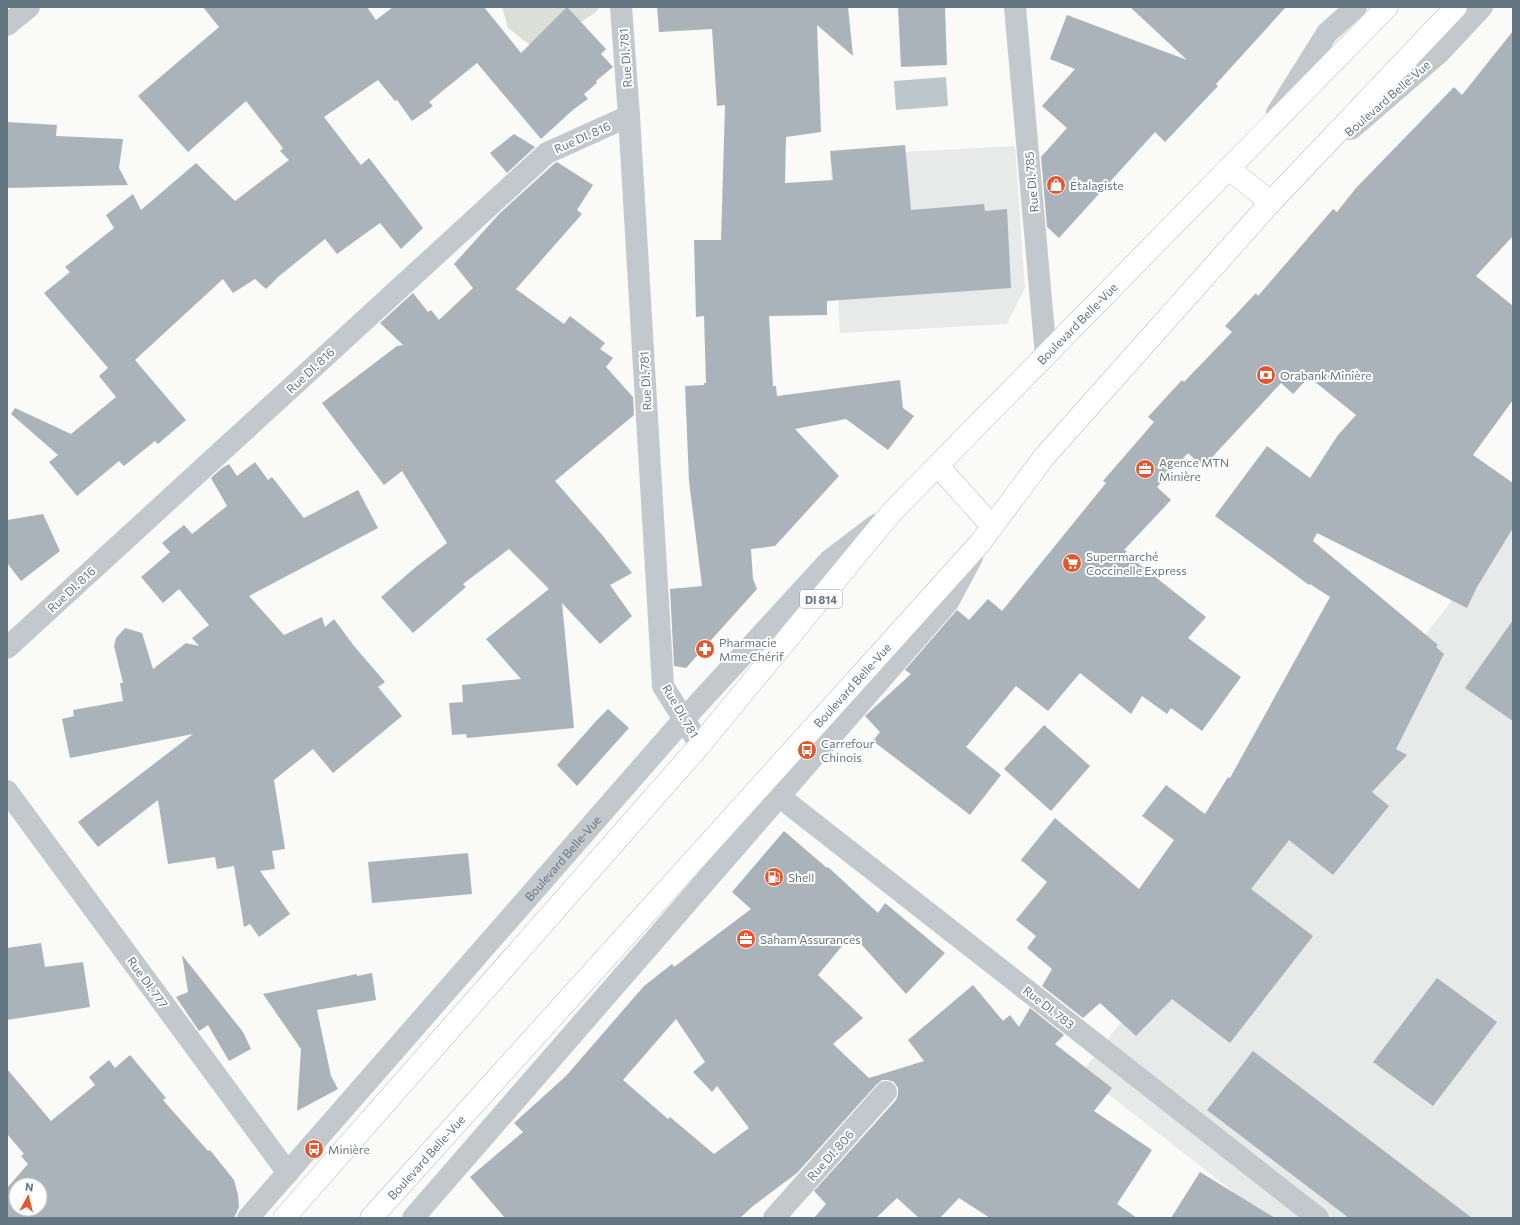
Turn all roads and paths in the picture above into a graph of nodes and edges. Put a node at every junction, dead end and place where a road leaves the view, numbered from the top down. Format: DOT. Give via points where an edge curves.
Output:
graph roads {
  1 [pos="29,7"];
  2 [pos="621,7"];
  3 [pos="1016,7"];
  4 [pos="1356,7"];
  5 [pos="1387,7"];
  6 [pos="1456,7"];
  7 [pos="1482,7"];
  8 [pos="7,25"];
  9 [pos="629,116"];
  10 [pos="1264,133"];
  11 [pos="1229,169"];
  12 [pos="1287,185"];
  13 [pos="1271,202"];
  14 [pos="1046,356"];
  15 [pos="938,466"];
  16 [pos="891,513"];
  17 [pos="986,535"];
  18 [pos="7,648"];
  19 [pos="684,719"];
  20 [pos="700,745"];
  21 [pos="7,791"];
  22 [pos="780,797"];
  23 [pos="886,1092"];
  24 [pos="288,1173"];
  25 [pos="248,1218"];
  26 [pos="284,1218"];
  27 [pos="371,1218"];
  28 [pos="413,1218"];
  29 [pos="774,1218"];
  30 [pos="1318,1218"];
  1 -- 8 [label="street"];
  2 -- 9 [label="street, Rue DI. 781"];
  3 -- 14 [label="street, Rue DI. 785"];
  4 -- 10 [label="street, Boulevard Belle-Vue" via="1327,33"];
  5 -- 10 [label="main road, Boulevard Belle-Vue / DI 814"];
  6 -- 12 [label="main road, Boulevard Belle-Vue"];
  7 -- 12 [label="street, Boulevard Belle-Vue" via="1439,53"];
  9 -- 18 [label="street, Rue DI. 816" via="547,153"];
  9 -- 19 [label="street, Rue DI. 781" via="663,686"];
  10 -- 11 [label="main road, Boulevard Belle-Vue / DI 814"];
  11 -- 13 [label="main road"];
  11 -- 14 [label="main road, Boulevard Belle-Vue / DI 814"];
  12 -- 13 [label="main road, Boulevard Belle-Vue"];
  13 -- 17 [label="main road, Boulevard Belle-Vue" via="1044,457"];
  14 -- 15 [label="main road, Boulevard Belle-Vue / DI 814"];
  15 -- 16 [label="main road, Boulevard Belle-Vue / DI 814"];
  15 -- 17 [label="main road"];
  16 -- 19 [label="street, Boulevard Belle-Vue" via="830,560"];
  16 -- 20 [label="main road, Boulevard Belle-Vue / DI 814"];
  17 -- 22 [label="street, Boulevard Belle-Vue" via="948,602"];
  17 -- 27 [label="main road, Boulevard Belle-Vue"];
  19 -- 20 [label="street, Rue DI. 781"];
  19 -- 24 [label="street, Boulevard Belle-Vue"];
  20 -- 26 [label="main road, Boulevard Belle-Vue / DI 814"];
  21 -- 24 [label="street, Rue DI. 777"];
  22 -- 28 [label="street, Boulevard Belle-Vue"];
  22 -- 30 [label="street, Rue DI. 783"];
  23 -- 29 [label="street, Rue DI. 806"];
  24 -- 25 [label="street, Boulevard Belle-Vue"];
}
